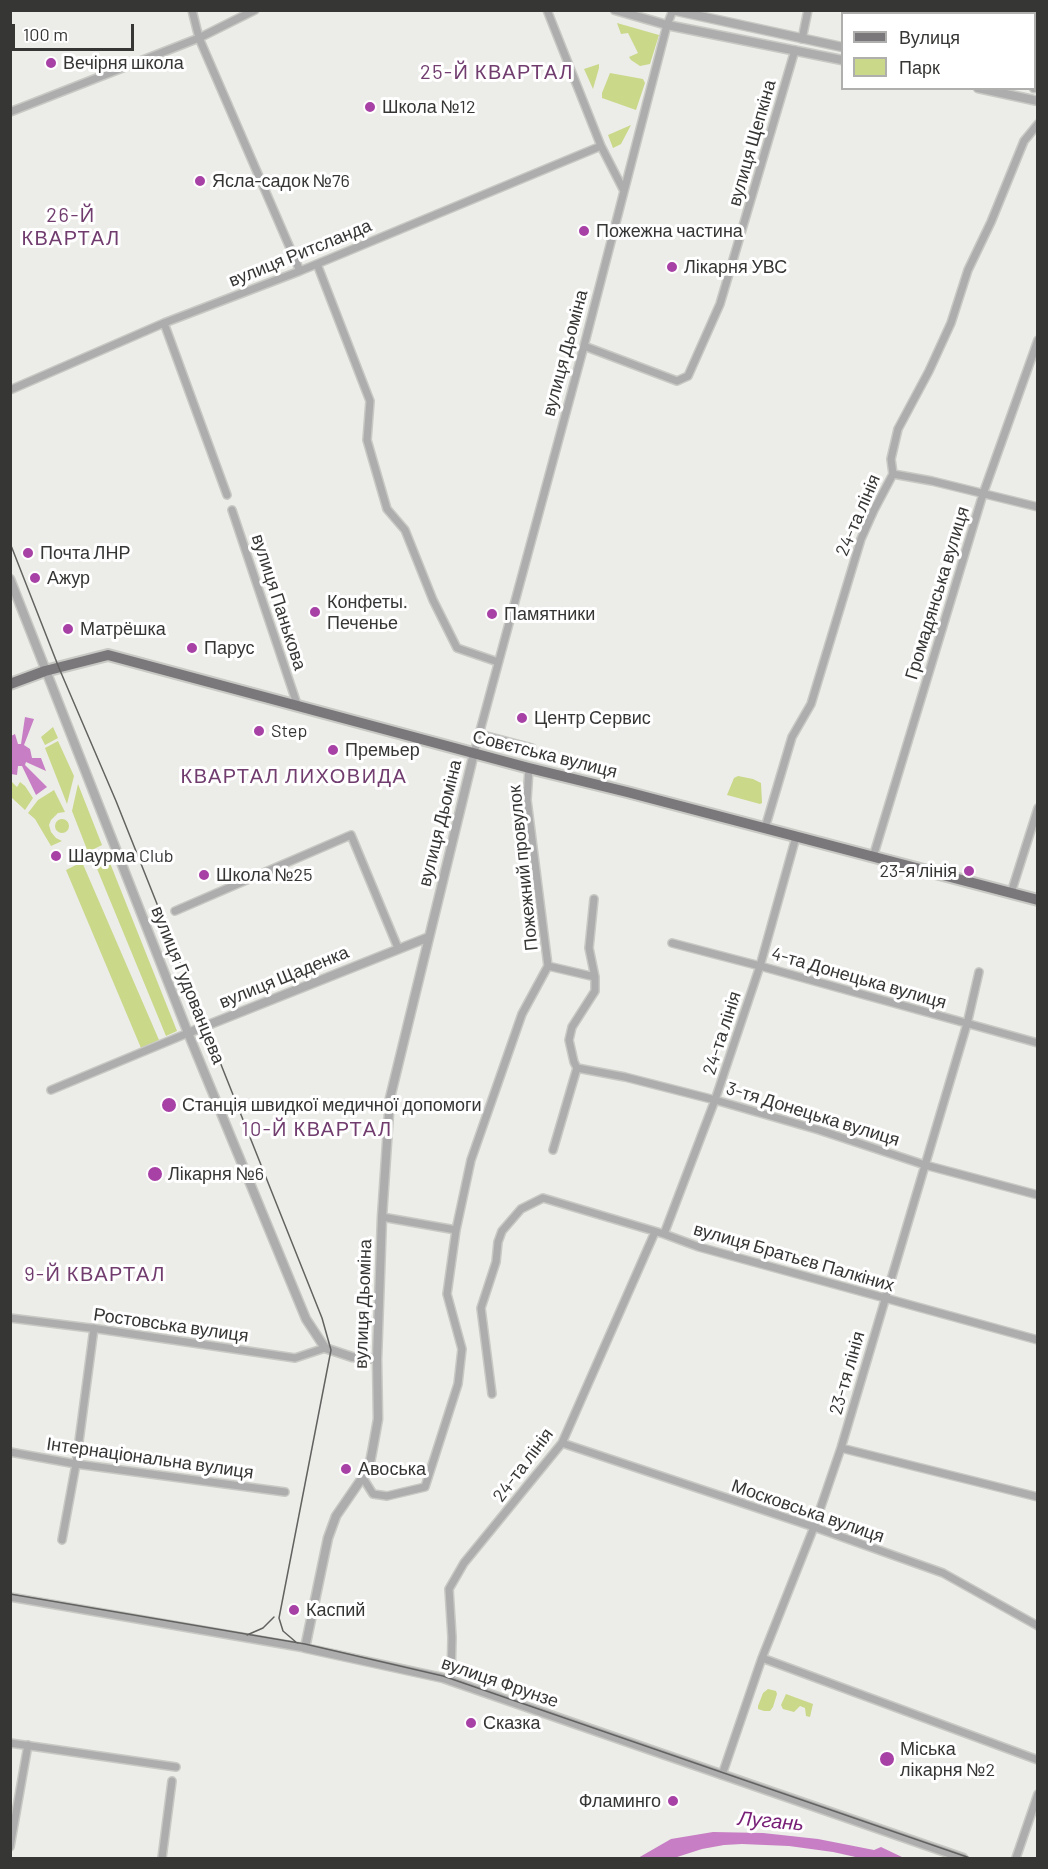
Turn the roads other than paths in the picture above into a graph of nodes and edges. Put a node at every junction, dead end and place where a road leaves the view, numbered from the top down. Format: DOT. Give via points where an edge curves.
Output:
graph roads {
  1 [pos="192,10"];
  2 [pos="255,10"];
  3 [pos="547,10"];
  4 [pos="615,10"];
  5 [pos="808,10"];
  6 [pos="673,11"];
  7 [pos="667,25"];
  8 [pos="199,38"];
  9 [pos="802,39"];
  10 [pos="841,47"];
  11 [pos="795,50"];
  12 [pos="841,60"];
  13 [pos="987,90"];
  14 [pos="1038,101"];
  15 [pos="10,112"];
  16 [pos="1038,124"];
  17 [pos="601,146"];
  18 [pos="624,191"];
  19 [pos="317,264"];
  20 [pos="300,271"];
  21 [pos="164,323"];
  22 [pos="1038,340"];
  23 [pos="584,346"];
  24 [pos="10,390"];
  25 [pos="892,474"];
  26 [pos="983,494"];
  27 [pos="227,495"];
  28 [pos="1038,507"];
  29 [pos="232,510"];
  30 [pos="10,579"];
  31 [pos="498,662"];
  32 [pos="45,671"];
  33 [pos="10,684"];
  34 [pos="297,704"];
  35 [pos="479,734"];
  36 [pos="532,748"];
  37 [pos="474,753"];
  38 [pos="529,768"];
  39 [pos="1038,808"];
  40 [pos="765,828"];
  41 [pos="796,837"];
  42 [pos="873,857"];
  43 [pos="1011,893"];
  44 [pos="594,899"];
  45 [pos="1038,900"];
  46 [pos="175,911"];
  47 [pos="429,937"];
  48 [pos="672,943"];
  49 [pos="398,948"];
  50 [pos="548,966"];
  51 [pos="760,966"];
  52 [pos="979,972"];
  53 [pos="595,977"];
  54 [pos="967,1024"];
  55 [pos="189,1033"];
  56 [pos="1038,1043"];
  57 [pos="578,1068"];
  58 [pos="51,1090"];
  59 [pos="715,1100"];
  60 [pos="553,1150"];
  61 [pos="925,1165"];
  62 [pos="1038,1195"];
  63 [pos="382,1217"];
  64 [pos="456,1230"];
  65 [pos="655,1232"];
  66 [pos="664,1234"];
  67 [pos="884,1299"];
  68 [pos="10,1318"];
  69 [pos="94,1328"];
  70 [pos="1038,1340"];
  71 [pos="325,1348"];
  72 [pos="377,1359"];
  73 [pos="492,1394"];
  74 [pos="562,1443"];
  75 [pos="841,1448"];
  76 [pos="10,1452"];
  77 [pos="76,1464"];
  78 [pos="363,1478"];
  79 [pos="285,1492"];
  80 [pos="1038,1497"];
  81 [pos="814,1527"];
  82 [pos="62,1540"];
  83 [pos="10,1597"];
  84 [pos="1038,1626"];
  85 [pos="305,1648"];
  86 [pos="762,1658"];
  87 [pos="451,1681"];
  88 [pos="10,1743"];
  89 [pos="28,1746"];
  90 [pos="1038,1760"];
  91 [pos="176,1767"];
  92 [pos="722,1775"];
  93 [pos="171,1781"];
  94 [pos="1038,1794"];
  95 [pos="10,1847"];
  96 [pos="162,1858"];
  97 [pos="963,1858"];
  98 [pos="1016,1858"];
  1 -- 8 [label="street"];
  2 -- 8 [label="street"];
  3 -- 17 [label="street"];
  4 -- 7 [label="street"];
  5 -- 9 [label="street"];
  6 -- 7 [label="street, вулиця Дьоміна"];
  6 -- 9 [label="street"];
  7 -- 11 [label="street"];
  7 -- 18 [label="street, вулиця Дьоміна"];
  8 -- 15 [label="street"];
  8 -- 20 [label="street"];
  9 -- 10 [label="street"];
  11 -- 12 [label="street"];
  11 -- 23 [label="street, вулиця Щепкіна" via="720,304 688,376 677,381"];
  13 -- 14 [label="street"];
  16 -- 25 [label="street, 24-та лінія" via="1024,141 968,270 951,323 898,429"];
  17 -- 18 [label="street"];
  17 -- 19 [label="street, вулиця Ритсланда"];
  18 -- 23 [label="street, вулиця Дьоміна"];
  19 -- 20 [label="street, вулиця Ритсланда"];
  19 -- 31 [label="street" via="370,401 367,440 387,508 405,530 457,648"];
  20 -- 21 [label="street, вулиця Ритсланда"];
  21 -- 24 [label="street, вулиця Ритсланда"];
  21 -- 27 [label="street"];
  22 -- 26 [label="street, Громадянська вулиця"];
  23 -- 31 [label="street, вулиця Дьоміна"];
  25 -- 26 [label="street"];
  25 -- 40 [label="street, 24-та лінія" via="861,539 811,704 792,737"];
  26 -- 28 [label="street"];
  26 -- 42 [label="street, Громадянська вулиця"];
  29 -- 34 [label="street, вулиця Панькова"];
  30 -- 32 [label="street, вулиця Гудованцева"];
  31 -- 35 [label="street, вулиця Дьоміна"];
  32 -- 33 [label="main road, Совєтська вулиця"];
  32 -- 34 [label="main road, Совєтська вулиця" via="108,655"];
  32 -- 55 [label="street, вулиця Гудованцева"];
  34 -- 37 [label="main road, Совєтська вулиця"];
  35 -- 36 [label="street"];
  35 -- 37 [label="street, вулиця Дьоміна"];
  37 -- 38 [label="main road, Совєтська вулиця"];
  37 -- 47 [label="street, вулиця Дьоміна"];
  38 -- 40 [label="main road, Совєтська вулиця"];
  38 -- 50 [label="street, Пожежний провулок" via="527,800"];
  39 -- 43 [label="street"];
  40 -- 41 [label="main road, Совєтська вулиця"];
  41 -- 42 [label="main road, Совєтська вулиця"];
  41 -- 51 [label="street, 24-та лінія"];
  42 -- 43 [label="main road, Совєтська вулиця"];
  43 -- 45 [label="main road, Совєтська вулиця"];
  44 -- 53 [label="street" via="589,948"];
  46 -- 49 [label="street" via="351,835"];
  47 -- 49 [label="street, вулиця Щаденка"];
  47 -- 63 [label="street, вулиця Дьоміна" via="390,1098"];
  48 -- 51 [label="street, 4-та Донецька вулиця"];
  49 -- 55 [label="street, вулиця Щаденка"];
  50 -- 53 [label="street"];
  50 -- 64 [label="street" via="522,1014 475,1149"];
  51 -- 54 [label="street, 4-та Донецька вулиця"];
  51 -- 59 [label="street, 24-та лінія"];
  52 -- 54 [label="street, 23-тя лінія"];
  53 -- 57 [label="street" via="595,991 572,1027 570,1040"];
  54 -- 56 [label="street, 4-та Донецька вулиця"];
  54 -- 61 [label="street, 23-тя лінія"];
  55 -- 58 [label="street, вулиця Щаденка"];
  55 -- 71 [label="street, вулиця Гудованцева" via="306,1319"];
  57 -- 59 [label="street, 3-тя Донецька вулиця"];
  57 -- 60 [label="street"];
  59 -- 61 [label="street, 3-тя Донецька вулиця"];
  59 -- 66 [label="street, 24-та лінія"];
  61 -- 62 [label="street, 3-тя Донецька вулиця"];
  61 -- 67 [label="street, 23-тя лінія"];
  63 -- 64 [label="street"];
  63 -- 72 [label="street, вулиця Дьоміна"];
  64 -- 78 [label="street" via="447,1294 462,1349 458,1384 425,1487 387,1496 373,1494"];
  65 -- 66 [label="street, вулиця Братьєв Палкіних"];
  65 -- 73 [label="street, вулиця Братьєв Палкіних" via="543,1198 520,1209 502,1231 481,1308"];
  65 -- 74 [label="street, 24-та лінія"];
  66 -- 67 [label="street, вулиця Братьєв Палкіних"];
  67 -- 70 [label="street, вулиця Братьєв Палкіних"];
  67 -- 75 [label="street, 23-тя лінія"];
  68 -- 69 [label="street, Ростовська вулиця"];
  69 -- 71 [label="street, Ростовська вулиця" via="295,1358"];
  69 -- 77 [label="street"];
  71 -- 72 [label="street" via="352,1357"];
  72 -- 78 [label="street, вулиця Дьоміна" via="378,1419 369,1468"];
  74 -- 81 [label="street, Московська вулиця"];
  74 -- 87 [label="street, 24-та лінія" via="464,1563 449,1589"];
  75 -- 80 [label="street"];
  75 -- 81 [label="street, 23-тя лінія"];
  76 -- 77 [label="street, Інтернаціональна вулиця"];
  77 -- 79 [label="street, Інтернаціональна вулиця"];
  77 -- 82 [label="street"];
  78 -- 85 [label="street, вулиця Дьоміна" via="341,1508 328,1538"];
  81 -- 84 [label="street, Московська вулиця" via="943,1573"];
  81 -- 86 [label="street, 23-тя лінія"];
  83 -- 85 [label="street, вулиця Фрунзе"];
  85 -- 87 [label="street, вулиця Фрунзе"];
  86 -- 90 [label="street"];
  86 -- 92 [label="street, 23-тя лінія"];
  87 -- 92 [label="street, вулиця Фрунзе"];
  88 -- 89 [label="street"];
  89 -- 91 [label="street"];
  89 -- 95 [label="street"];
  92 -- 97 [label="street, вулиця Фрунзе"];
  93 -- 96 [label="street"];
  94 -- 98 [label="street"];
}
